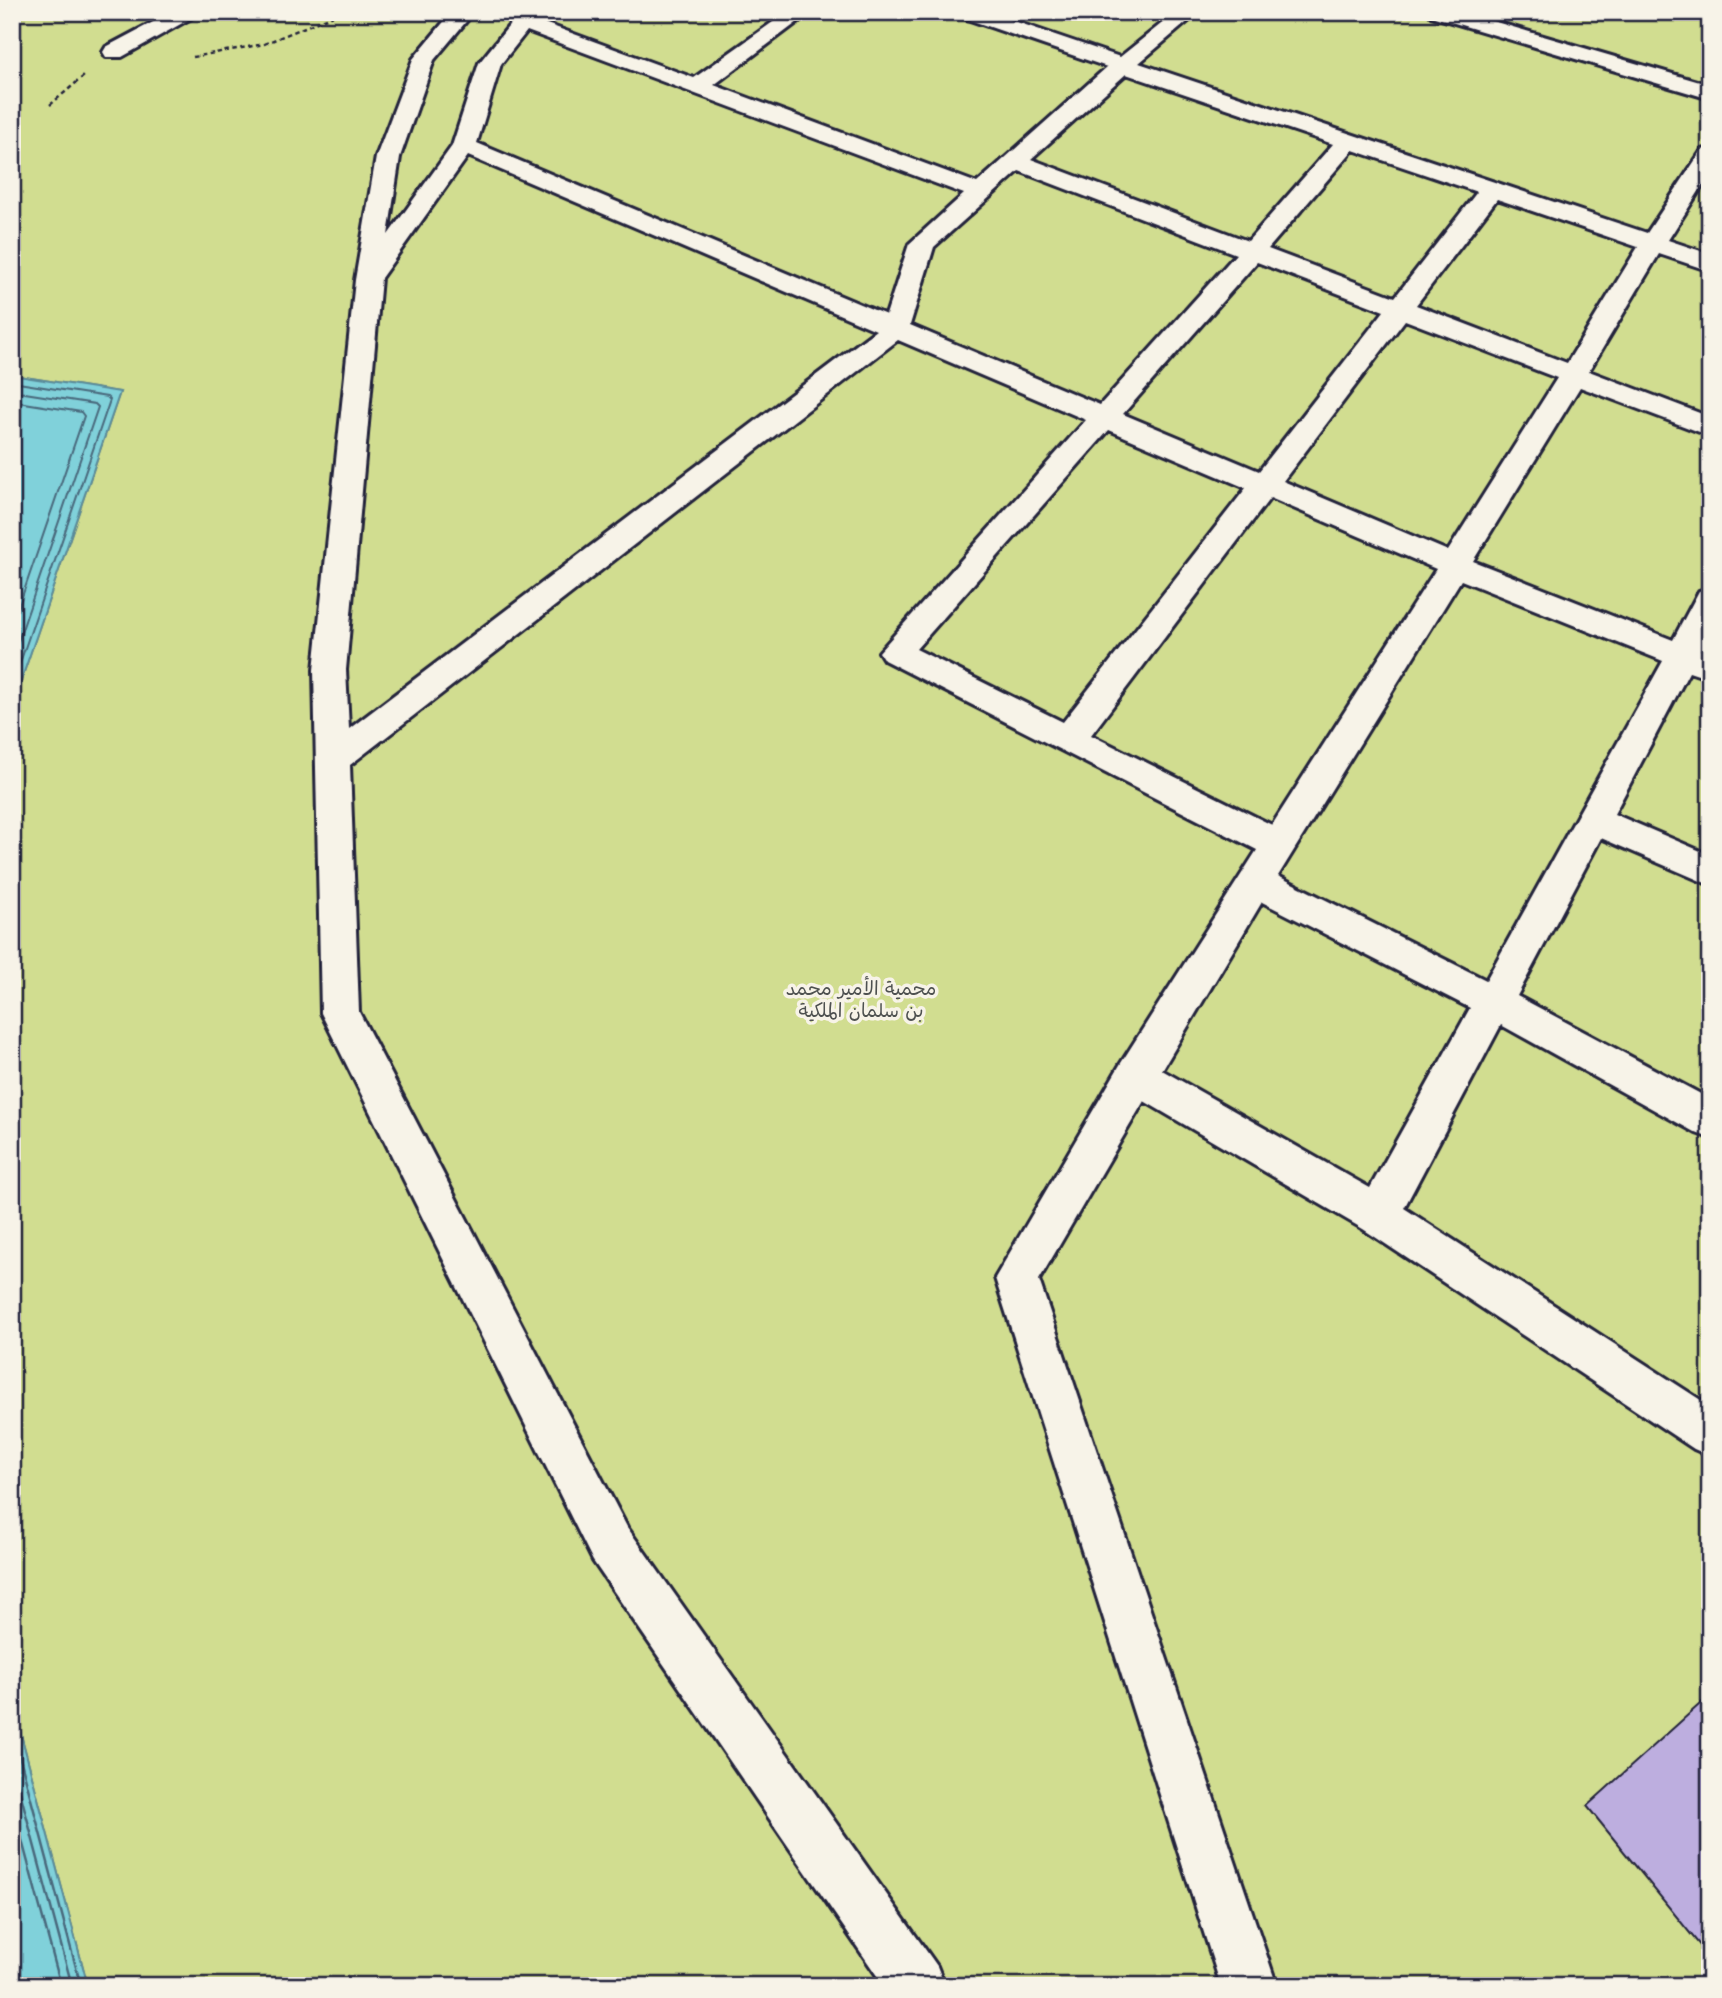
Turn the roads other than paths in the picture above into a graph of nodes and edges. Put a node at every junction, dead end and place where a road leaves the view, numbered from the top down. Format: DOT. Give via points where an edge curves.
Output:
graph roads {
  1 [pos="188,12"];
  2 [pos="464,12"];
  3 [pos="801,12"];
  4 [pos="965,12"];
  5 [pos="1189,12"];
  6 [pos="1438,12"];
  7 [pos="527,17"];
  8 [pos="114,52"];
  9 [pos="1122,66"];
  10 [pos="698,86"];
  11 [pos="1710,92"];
  12 [pos="1348,141"];
  13 [pos="464,146"];
  14 [pos="1710,155"];
  15 [pos="1016,161"];
  16 [pos="1491,190"];
  17 [pos="980,192"];
  18 [pos="1651,244"];
  19 [pos="1253,251"];
  20 [pos="1710,263"];
  21 [pos="368,280"];
  22 [pos="1402,308"];
  23 [pos="895,329"];
  24 [pos="1575,374"];
  25 [pos="1105,417"];
  26 [pos="1710,427"];
  27 [pos="1264,484"];
  28 [pos="1454,565"];
  29 [pos="1710,599"];
  30 [pos="1696,661"];
  31 [pos="1069,739"];
  32 [pos="332,760"];
  33 [pos="1593,820"];
  34 [pos="1279,845"];
  35 [pos="1710,871"];
  36 [pos="1256,882"];
  37 [pos="1494,1002"];
  38 [pos="1135,1075"];
  39 [pos="1710,1120"];
  40 [pos="1378,1215"];
  41 [pos="1710,1433"];
  42 [pos="918,1986"];
  43 [pos="1249,1986"];
  1 -- 8 [label="street"];
  2 -- 21 [label="street" via="424,59 388,157"];
  3 -- 10 [label="street"];
  4 -- 9 [label="street"];
  5 -- 9 [label="street"];
  6 -- 11 [label="street"];
  7 -- 10 [label="street"];
  7 -- 13 [label="street" via="490,63"];
  9 -- 12 [label="street"];
  9 -- 15 [label="street"];
  10 -- 17 [label="street"];
  12 -- 16 [label="street"];
  12 -- 19 [label="street"];
  13 -- 21 [label="street"];
  13 -- 23 [label="street"];
  14 -- 18 [label="street"];
  15 -- 17 [label="street"];
  15 -- 19 [label="street"];
  16 -- 18 [label="street"];
  16 -- 22 [label="street"];
  17 -- 23 [label="street" via="922,244"];
  18 -- 20 [label="street"];
  18 -- 24 [label="street"];
  19 -- 22 [label="street"];
  19 -- 25 [label="street"];
  21 -- 32 [label="street" via="330,670"];
  22 -- 24 [label="street"];
  22 -- 27 [label="street"];
  23 -- 25 [label="street"];
  23 -- 32 [label="street"];
  24 -- 26 [label="street"];
  24 -- 28 [label="street"];
  25 -- 27 [label="street"];
  25 -- 31 [label="street" via="895,652"];
  27 -- 28 [label="street"];
  27 -- 31 [label="street"];
  28 -- 30 [label="street"];
  28 -- 34 [label="street"];
  29 -- 30 [label="street"];
  30 -- 33 [label="street"];
  31 -- 34 [label="street"];
  32 -- 42 [label="street" via="340,1013 610,1544"];
  33 -- 35 [label="street"];
  33 -- 37 [label="street"];
  34 -- 36 [label="street"];
  36 -- 37 [label="street"];
  36 -- 38 [label="street"];
  37 -- 39 [label="street"];
  37 -- 40 [label="street"];
  38 -- 40 [label="street"];
  38 -- 43 [label="street" via="1017,1278"];
  40 -- 41 [label="street"];
}
